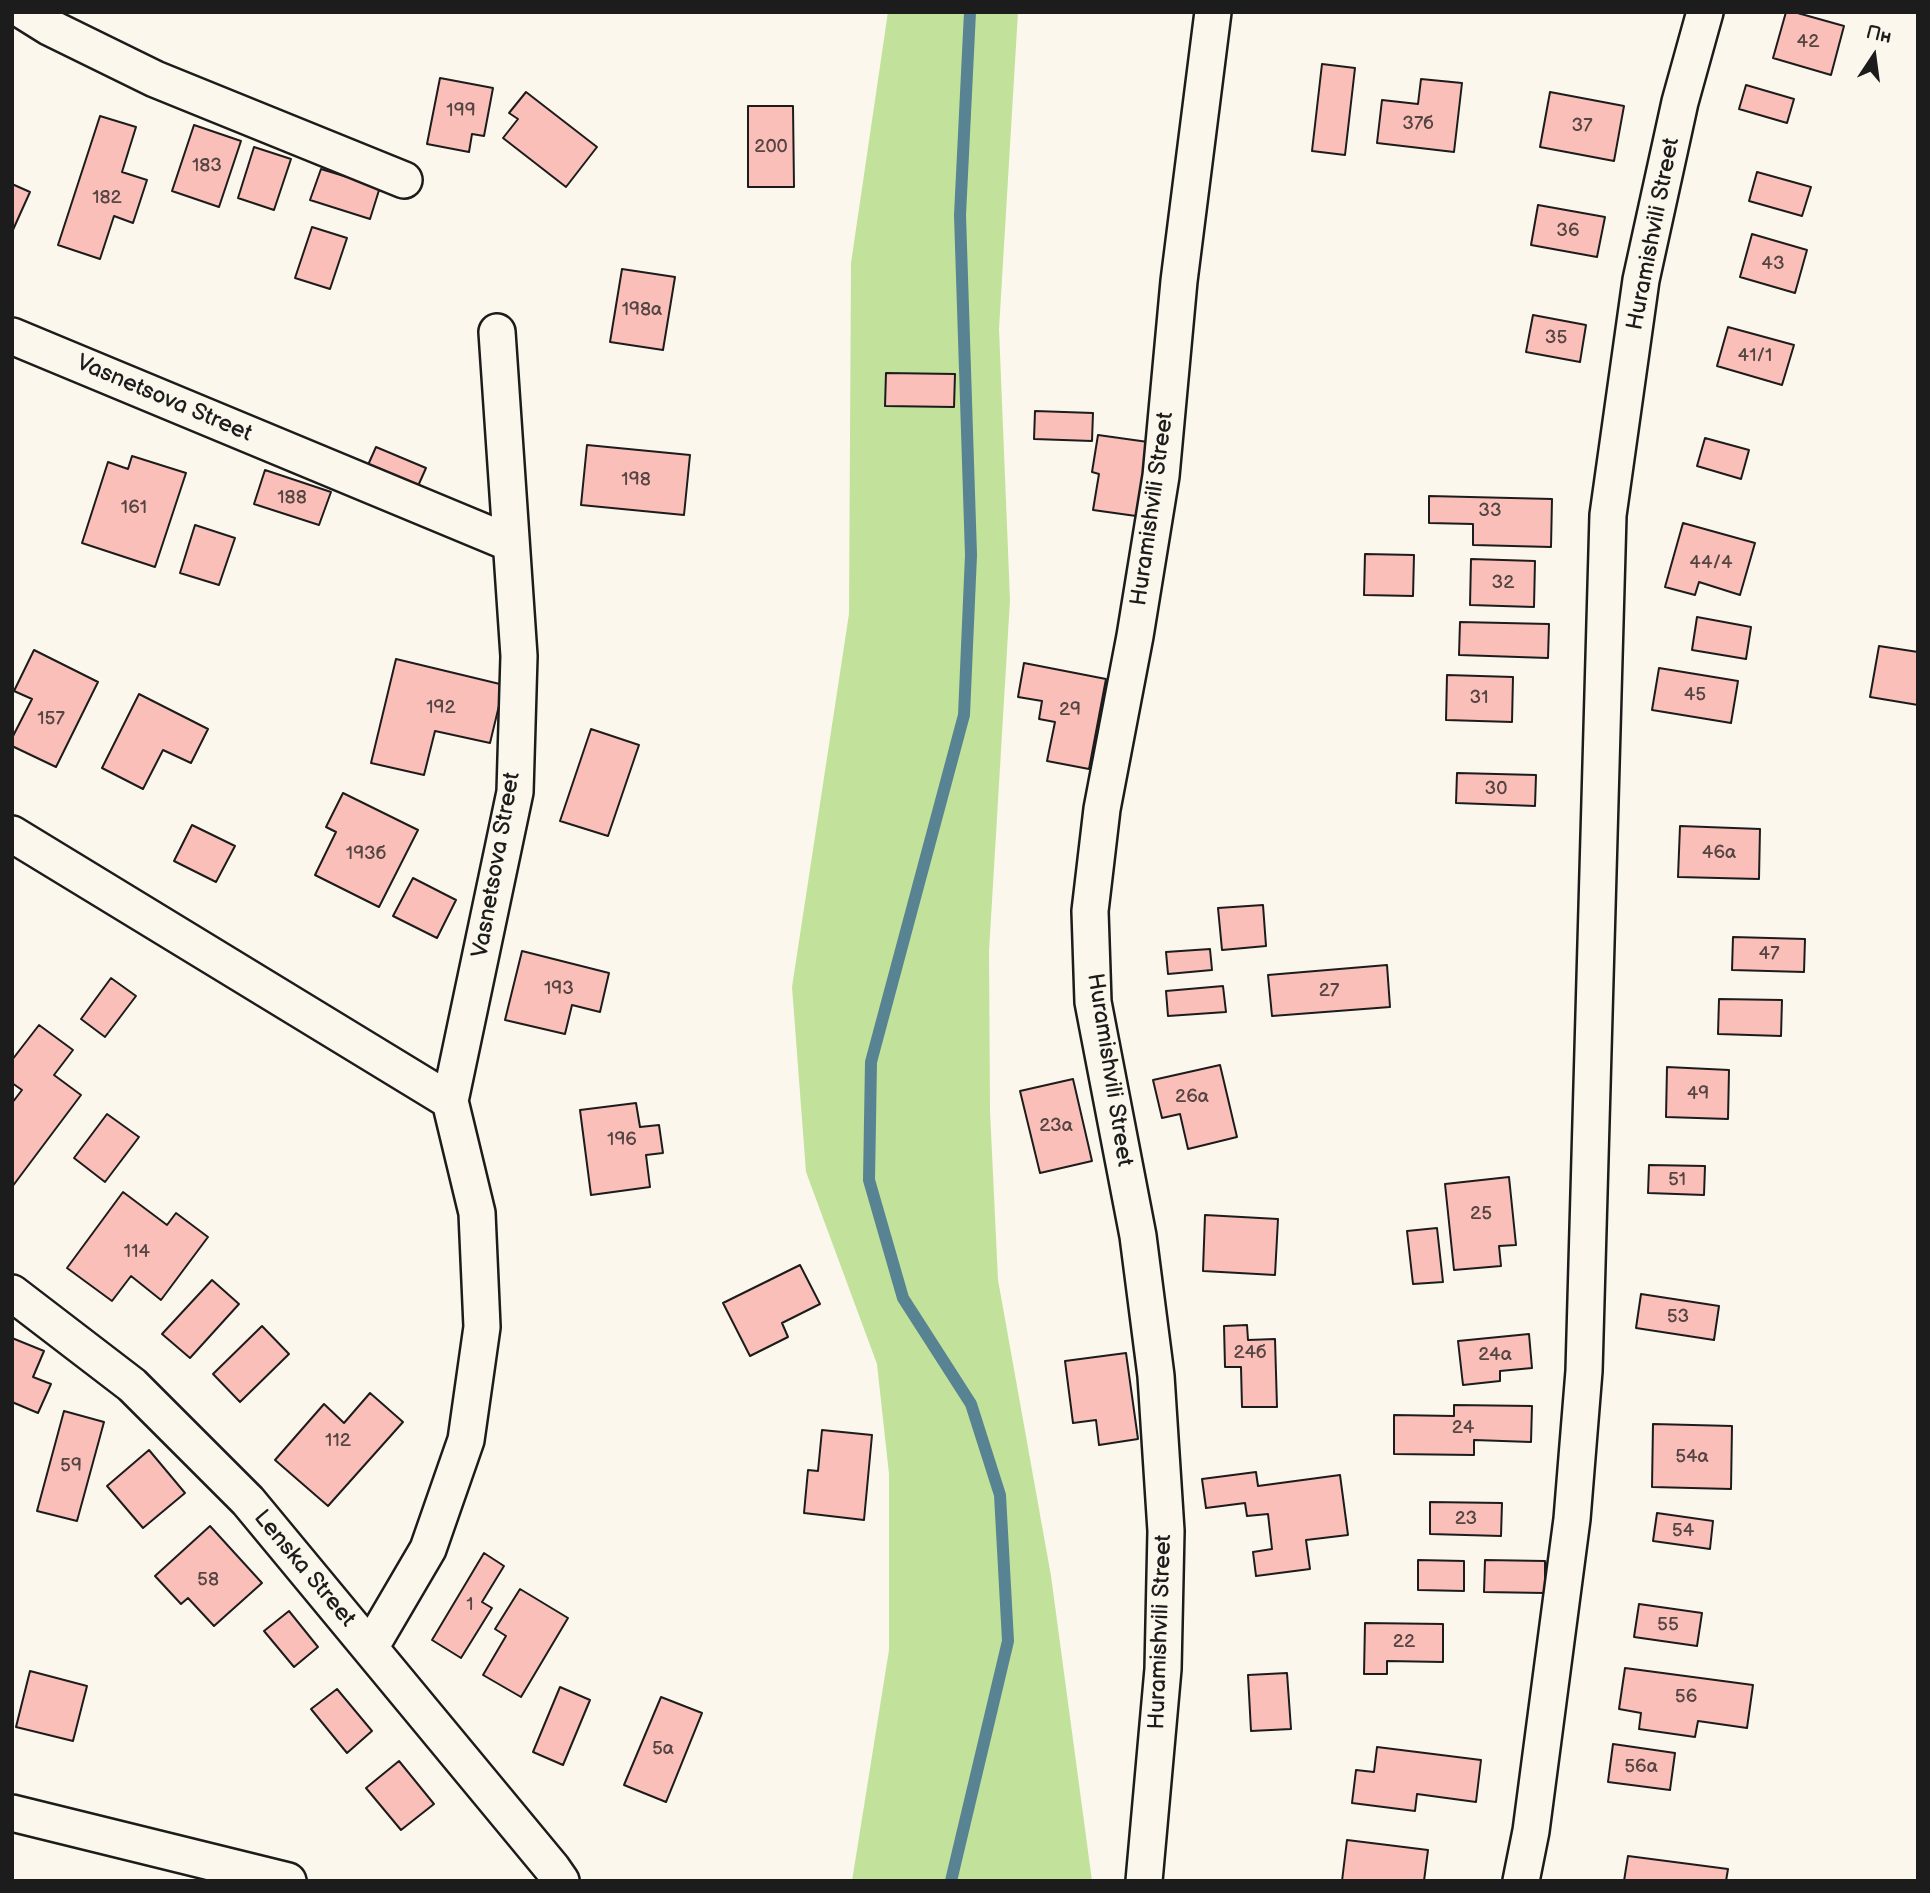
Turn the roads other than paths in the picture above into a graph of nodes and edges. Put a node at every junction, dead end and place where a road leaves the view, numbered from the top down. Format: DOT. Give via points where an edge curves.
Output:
graph roads {
  1 [pos="25,12"];
  2 [pos="1213,12"];
  3 [pos="1705,12"];
  4 [pos="404,180"];
  5 [pos="497,332"];
  6 [pos="12,336"];
  7 [pos="510,543"];
  8 [pos="12,834"];
  9 [pos="450,1101"];
  10 [pos="12,1293"];
  11 [pos="370,1648"];
  12 [pos="12,1813"];
  13 [pos="288,1881"];
  14 [pos="561,1881"];
  15 [pos="1144,1881"];
  16 [pos="1521,1881"];
  1 -- 4 [label="street" via="155,79"];
  2 -- 15 [label="street, Huramishvili Street" via="1179,281 1161,476 1102,809 1090,911 1093,1002 1138,1236 1156,1376 1166,1531 1163,1669"];
  3 -- 16 [label="street, Huramishvili Street" via="1641,280 1608,515 1584,1371 1572,1519"];
  5 -- 7 [label="street, Vasnetsova Street"];
  6 -- 7 [label="street, Vasnetsova Street"];
  7 -- 9 [label="street, Vasnetsova Street" via="519,656 514,792"];
  8 -- 9 [label="street"];
  9 -- 11 [label="street, Vasnetsova Street" via="477,1213 482,1327 468,1428 428,1549"];
  10 -- 11 [label="street, Lenska Street" via="132,1385 248,1501"];
  11 -- 14 [label="street, Lenska Street"];
  12 -- 13 [label="street"];
}
